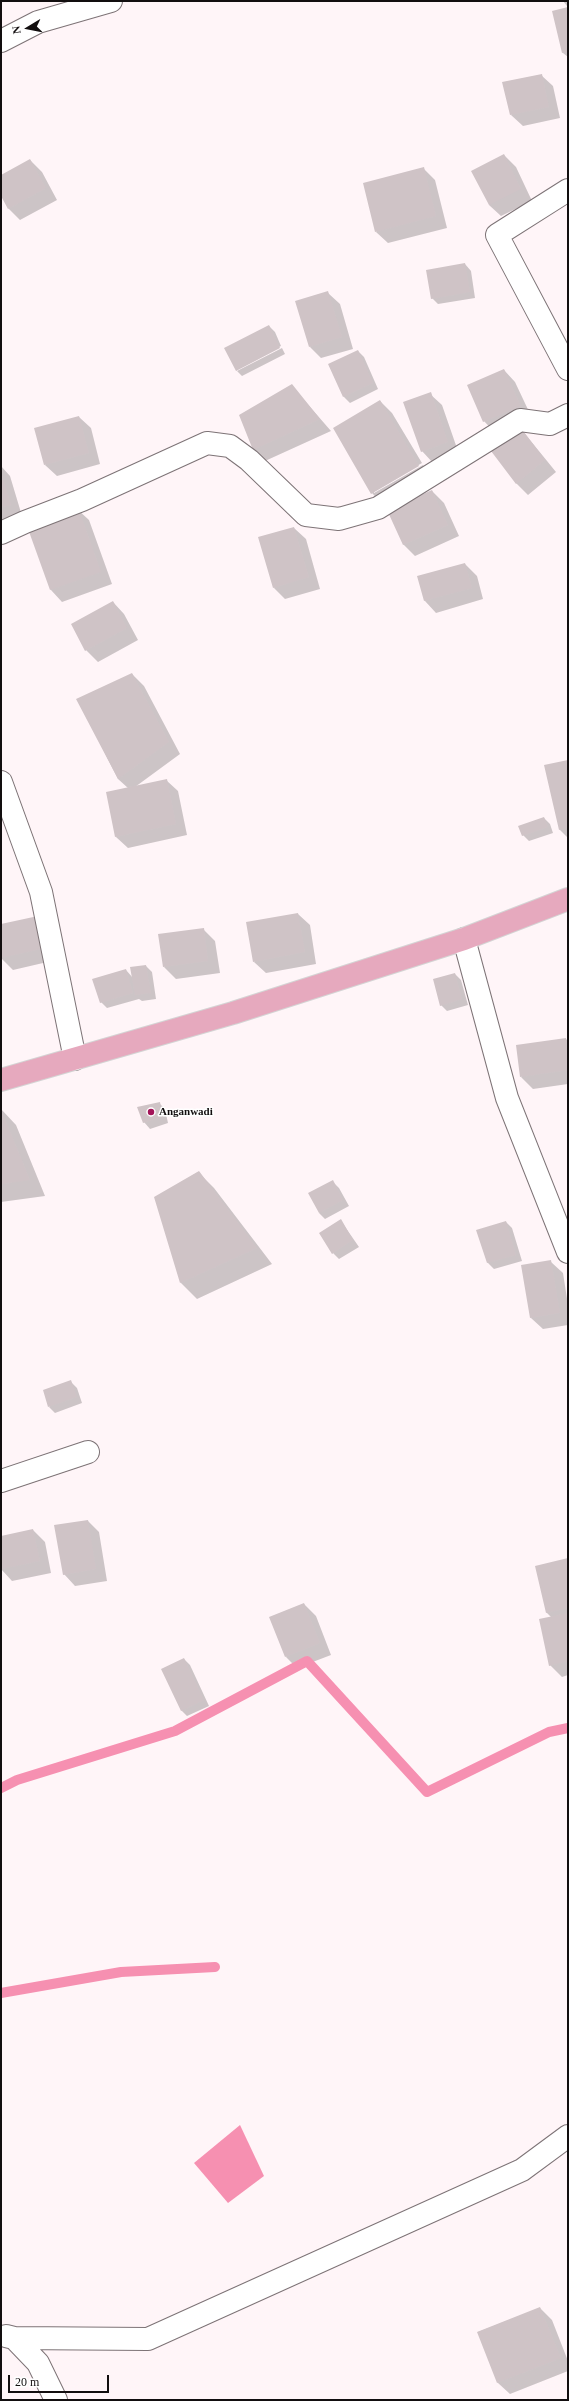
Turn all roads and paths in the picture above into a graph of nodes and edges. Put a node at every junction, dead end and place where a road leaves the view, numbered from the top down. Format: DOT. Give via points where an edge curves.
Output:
graph roads {
  1 [pos="111,1"];
  2 [pos="1,42"];
  3 [pos="568,190"];
  4 [pos="568,369"];
  5 [pos="568,415"];
  6 [pos="1,533"];
  7 [pos="1,782"];
  8 [pos="568,899"];
  9 [pos="464,940"];
  10 [pos="75,1059"];
  11 [pos="1,1080"];
  12 [pos="568,1252"];
  13 [pos="88,1452"];
  14 [pos="1,1480"];
  15 [pos="568,2136"];
  16 [pos="8,2336"];
  17 [pos="56,2400"];
  1 -- 2 [label="street" via="38,22"];
  3 -- 4 [label="street" via="497,235"];
  5 -- 6 [label="street" via="550,424 520,420 378,508 339,519 306,515 249,460 230,446 207,442 82,500"];
  7 -- 10 [label="street" via="41,892"];
  8 -- 9 [label="main road"];
  9 -- 10 [label="main road" via="233,1013"];
  9 -- 12 [label="street" via="507,1098"];
  10 -- 11 [label="main road"];
  13 -- 14 [label="street"];
  15 -- 16 [label="street" via="522,2170 148,2339"];
  16 -- 17 [label="street" via="38,2363"];
}
